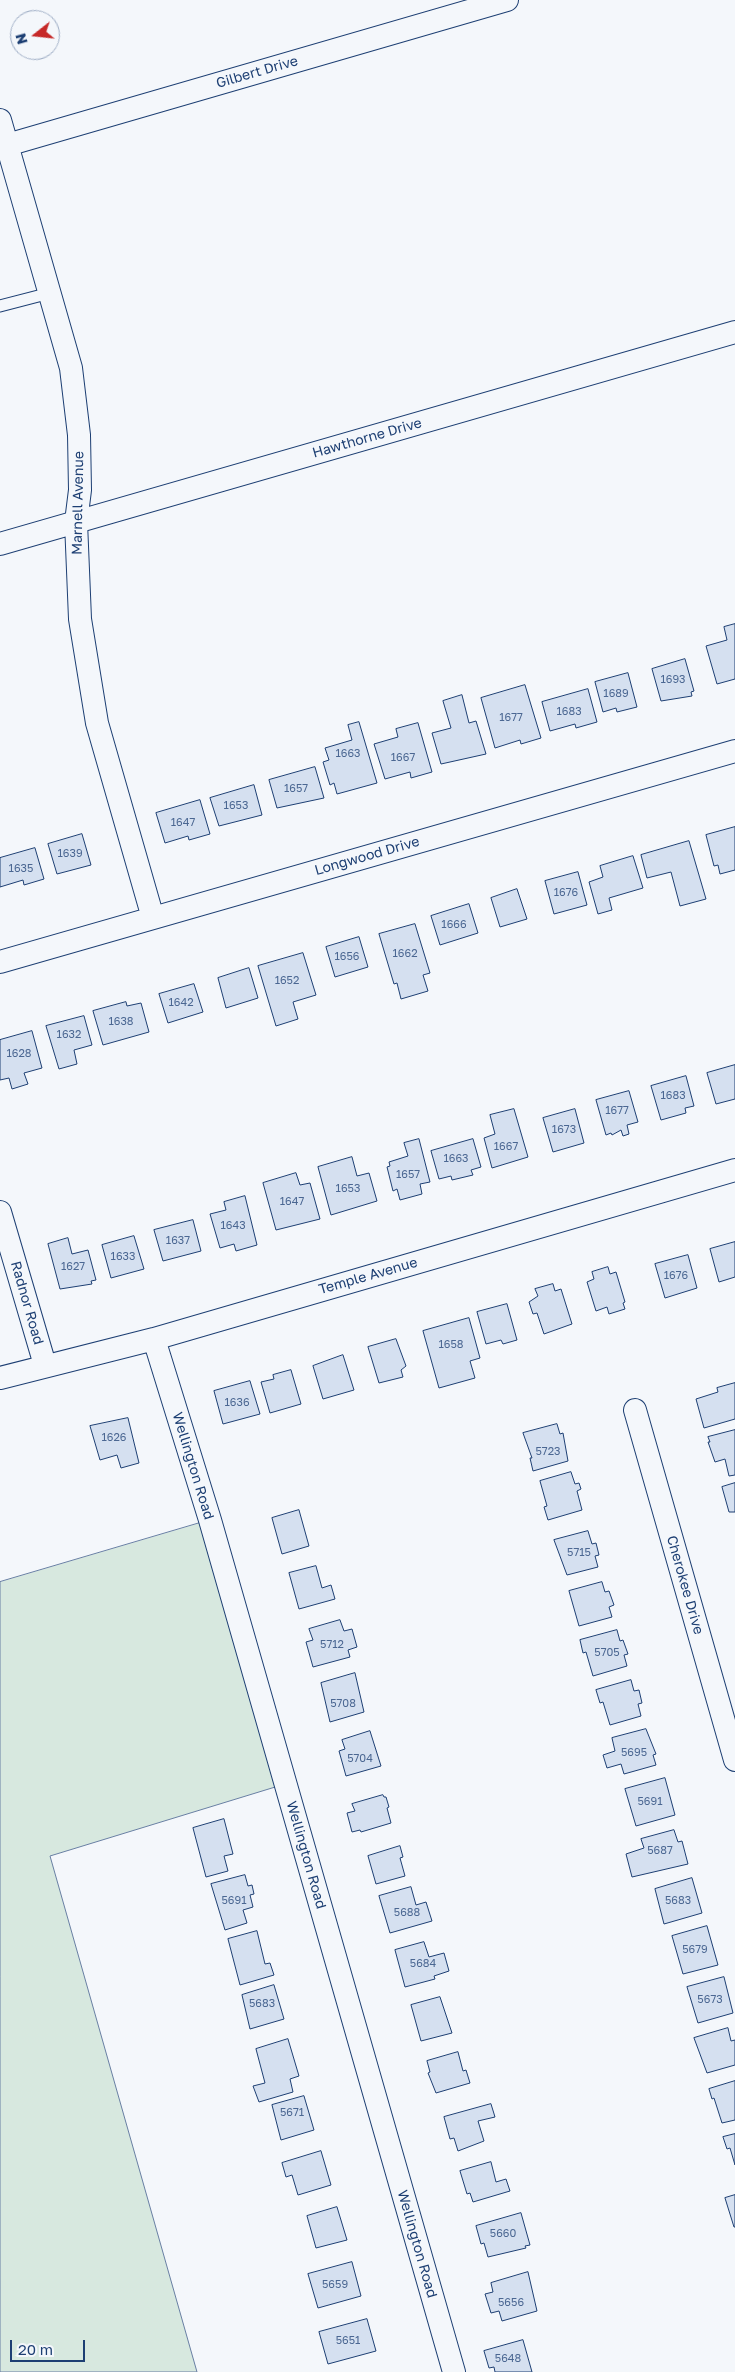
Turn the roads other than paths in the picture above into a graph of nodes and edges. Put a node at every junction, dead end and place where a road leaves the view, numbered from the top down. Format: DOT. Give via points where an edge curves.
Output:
graph roads {
  1 [pos="507,0"];
  2 [pos="0,120"];
  3 [pos="8,145"];
  4 [pos="50,293"];
  5 [pos="0,306"];
  6 [pos="735,332"];
  7 [pos="76,522"];
  8 [pos="0,544"];
  9 [pos="735,751"];
  10 [pos="153,918"];
  11 [pos="0,962"];
  12 [pos="735,1170"];
  13 [pos="0,1212"];
  14 [pos="154,1339"];
  15 [pos="45,1365"];
  16 [pos="0,1378"];
  17 [pos="635,1410"];
  18 [pos="735,1760"];
  19 [pos="454,2372"];
  1 -- 3 [label="street, Gilbert Drive"];
  2 -- 3 [label="street, Marnell Avenue"];
  3 -- 4 [label="street, Marnell Avenue"];
  4 -- 5 [label="lane"];
  4 -- 7 [label="street, Marnell Avenue" via="71,368 79,435 80,490"];
  6 -- 7 [label="street, Hawthorne Drive"];
  7 -- 8 [label="street, Hawthorne Drive"];
  7 -- 10 [label="street, Marnell Avenue" via="80,619 97,723"];
  9 -- 10 [label="street, Longwood Drive"];
  10 -- 11 [label="street, Longwood Drive"];
  12 -- 14 [label="street, Temple Avenue"];
  13 -- 15 [label="street, Radnor Road"];
  14 -- 15 [label="street, Temple Avenue"];
  14 -- 19 [label="street, Wellington Road" via="210,1520"];
  15 -- 16 [label="street, Temple Avenue"];
  17 -- 18 [label="street, Cherokee Drive"];
}
